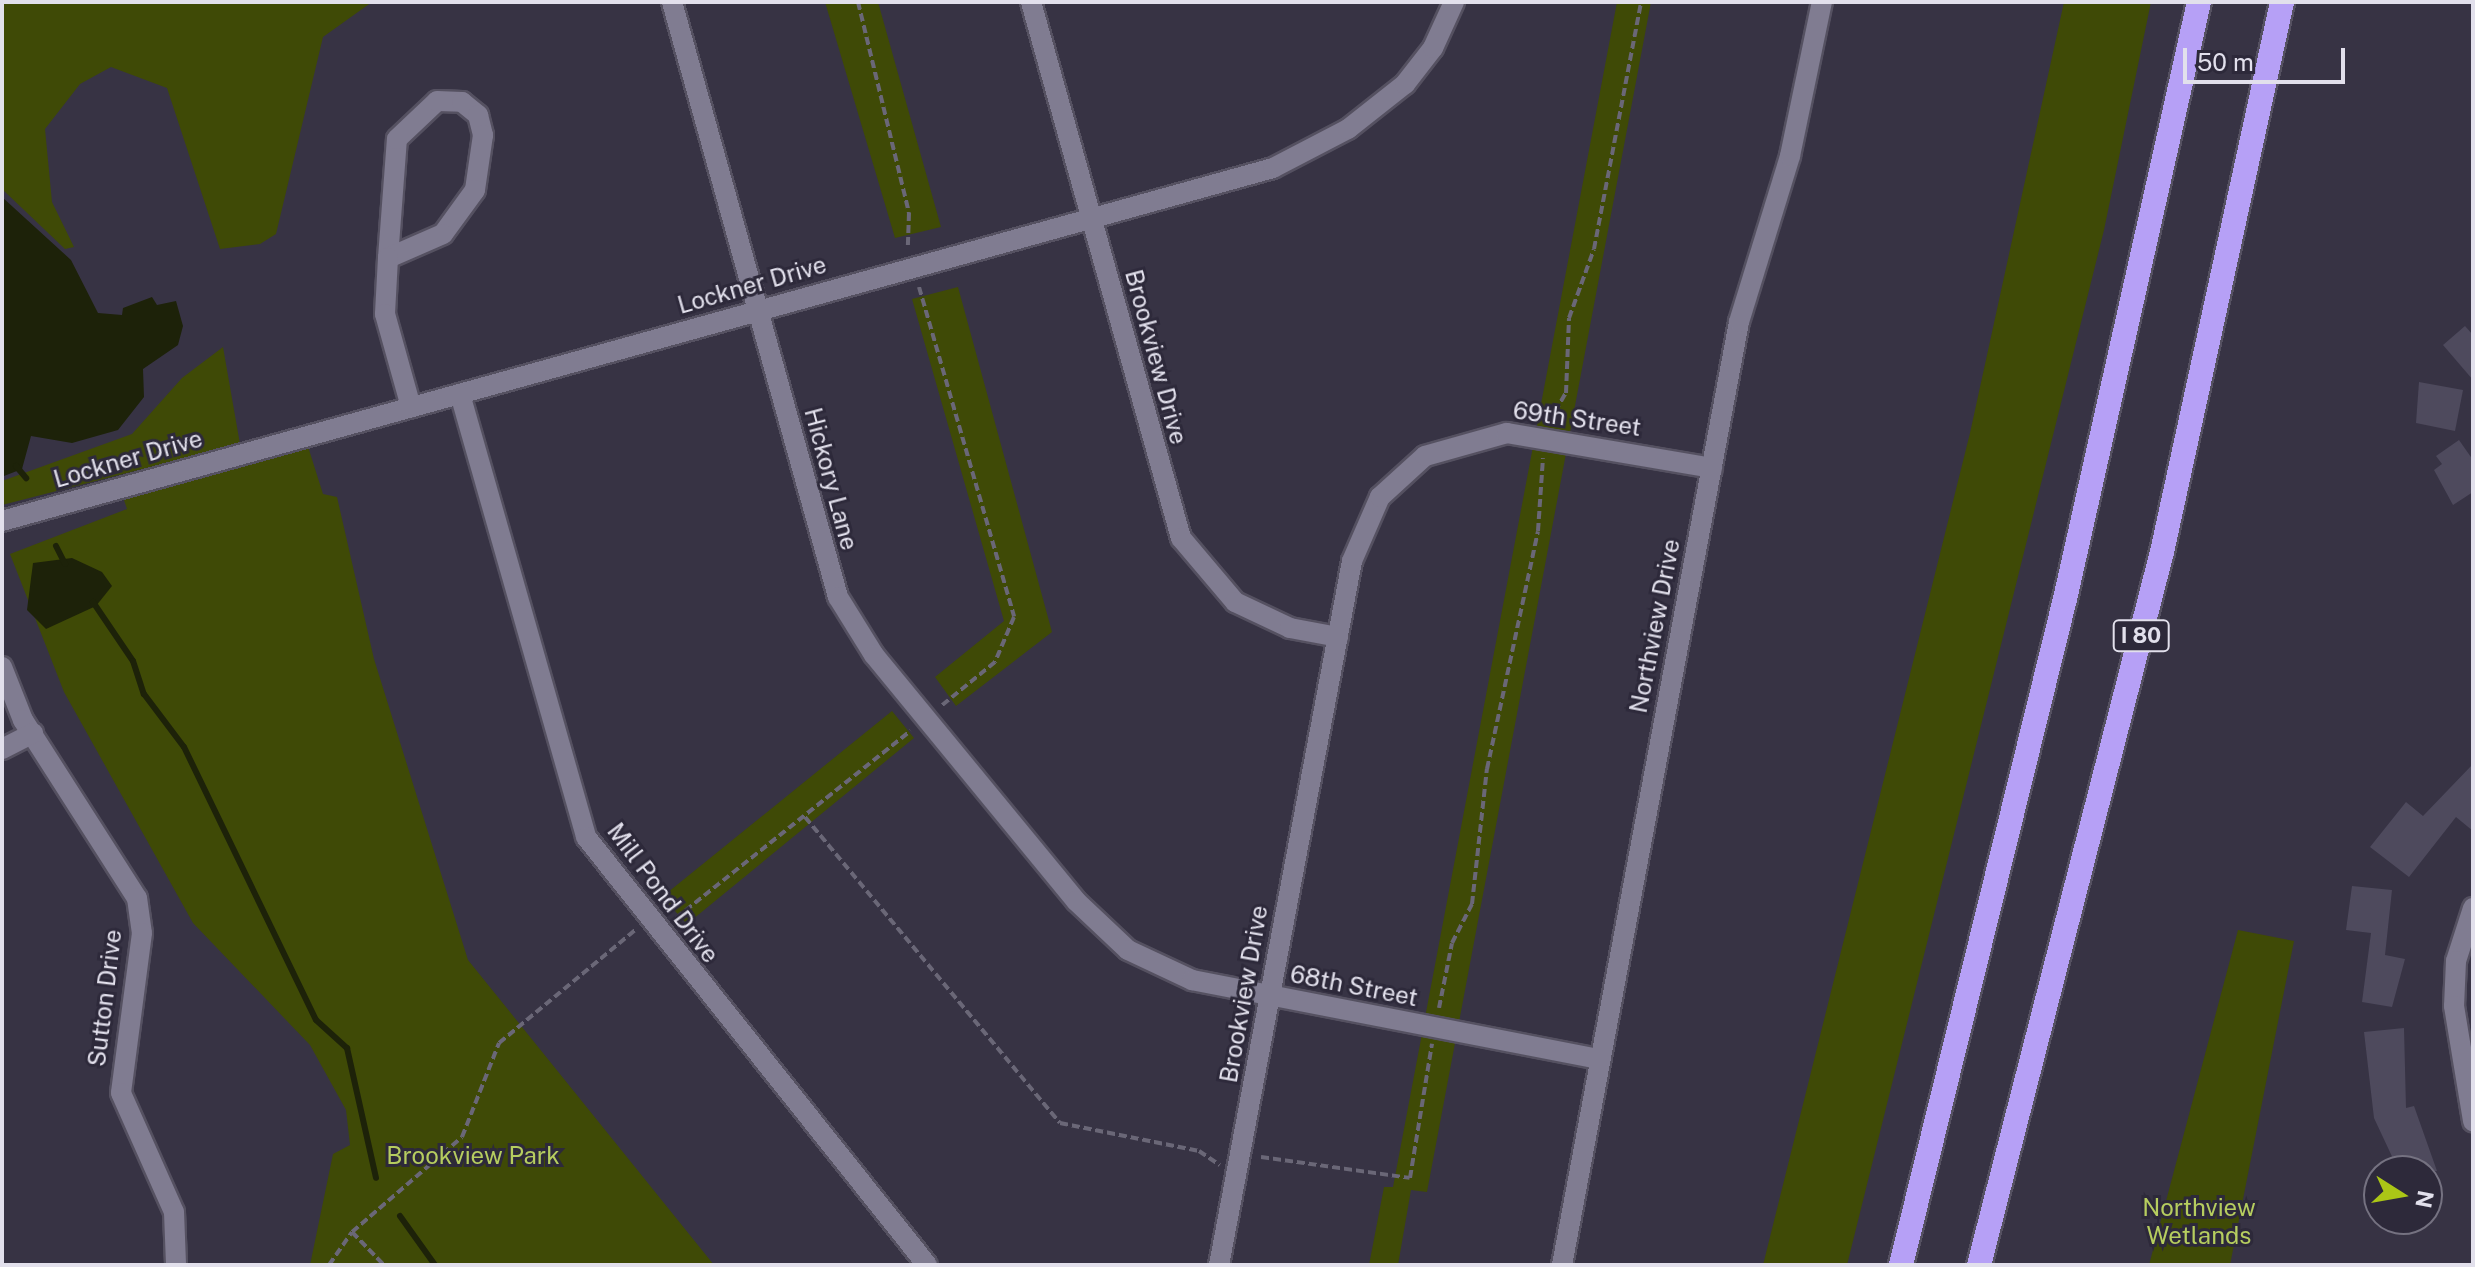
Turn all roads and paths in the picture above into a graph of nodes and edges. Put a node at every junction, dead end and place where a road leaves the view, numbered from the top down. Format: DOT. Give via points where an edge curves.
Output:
graph roads {
  1 [pos="672,2"];
  2 [pos="858,2"];
  3 [pos="1031,2"];
  4 [pos="1454,2"];
  5 [pos="1641,2"];
  6 [pos="1822,2"];
  7 [pos="2199,2"];
  8 [pos="2282,2"];
  9 [pos="1089,218"];
  10 [pos="388,258"];
  11 [pos="910,268"];
  12 [pos="757,310"];
  13 [pos="460,394"];
  14 [pos="411,407"];
  15 [pos="1545,437"];
  16 [pos="1712,468"];
  17 [pos="2,521"];
  18 [pos="1352,561"];
  19 [pos="1338,637"];
  20 [pos="2,667"];
  21 [pos="926,718"];
  22 [pos="33,733"];
  23 [pos="2,749"];
  24 [pos="805,817"];
  25 [pos="1076,901"];
  26 [pos="2473,908"];
  27 [pos="653,926"];
  28 [pos="1270,997"];
  29 [pos="1435,1028"];
  30 [pos="1600,1059"];
  31 [pos="2473,1121"];
  32 [pos="1240,1163"];
  33 [pos="352,1232"];
  34 [pos="176,1265"];
  35 [pos="329,1265"];
  36 [pos="384,1265"];
  37 [pos="927,1265"];
  38 [pos="1219,1265"];
  39 [pos="1562,1265"];
  40 [pos="1901,1265"];
  41 [pos="1979,1265"];
  1 -- 12 [label="street, Hickory Lane"];
  2 -- 11 [label="path" via="909,213"];
  3 -- 9 [label="street, Brookview Drive"];
  4 -- 9 [label="street, Lockner Drive" via="1433,48 1405,84 1348,129 1273,168"];
  5 -- 15 [label="path" via="1594,249 1569,318 1566,393"];
  6 -- 16 [label="street, Northview Drive" via="1790,156 1739,322"];
  7 -- 40 [label="highway" via="2069,584"];
  8 -- 41 [label="highway, I 80" via="2162,552"];
  9 -- 11 [label="street, Lockner Drive"];
  9 -- 19 [label="street, Brookview Drive" via="1172,513 1196,563 1261,618"];
  10 -- 10 [label="street" via="443,234 475,190 483,135 478,115 462,102 437,101 397,139"];
  10 -- 14 [label="street" via="385,314"];
  11 -- 12 [label="street, Lockner Drive"];
  11 -- 21 [label="path" via="931,309 1014,617 995,662"];
  12 -- 13 [label="street, Lockner Drive"];
  12 -- 21 [label="street, Hickory Lane" via="838,597"];
  13 -- 14 [label="street, Lockner Drive"];
  13 -- 27 [label="street, Mill Pond Drive" via="586,837"];
  14 -- 17 [label="street, Lockner Drive"];
  15 -- 16 [label="street, 69th Street"];
  15 -- 18 [label="street, 69th Street" via="1478,436 1425,456 1380,497"];
  15 -- 29 [label="path" via="1538,531 1487,769 1472,904 1452,943"];
  16 -- 30 [label="street, Northview Drive"];
  18 -- 19 [label="street, Brookview Drive"];
  19 -- 28 [label="street, Brookview Drive"];
  20 -- 22 [label="street, Sutton Drive"];
  21 -- 24 [label="path"];
  21 -- 25 [label="street, Hickory Lane"];
  22 -- 23 [label="street"];
  22 -- 34 [label="street, Sutton Drive" via="137,898 142,933 121,1093 174,1212"];
  24 -- 27 [label="path" via="668,925"];
  24 -- 32 [label="path" via="1060,1123 1199,1151 1229,1168"];
  25 -- 28 [label="street, 68th Street" via="1160,968"];
  26 -- 31 [label="street" via="2456,961 2454,1006"];
  27 -- 33 [label="path" via="638,928 514,1027 491,1060 462,1137"];
  27 -- 37 [label="street, Mill Pond Drive"];
  28 -- 29 [label="street, 68th Street"];
  28 -- 32 [label="street, Brookview Drive"];
  29 -- 30 [label="street, 68th Street"];
  29 -- 32 [label="path" via="1410,1178 1265,1157"];
  30 -- 39 [label="street, Northview Drive"];
  32 -- 38 [label="street, Brookview Drive"];
  33 -- 35 [label="path"];
  33 -- 36 [label="path"];
}
